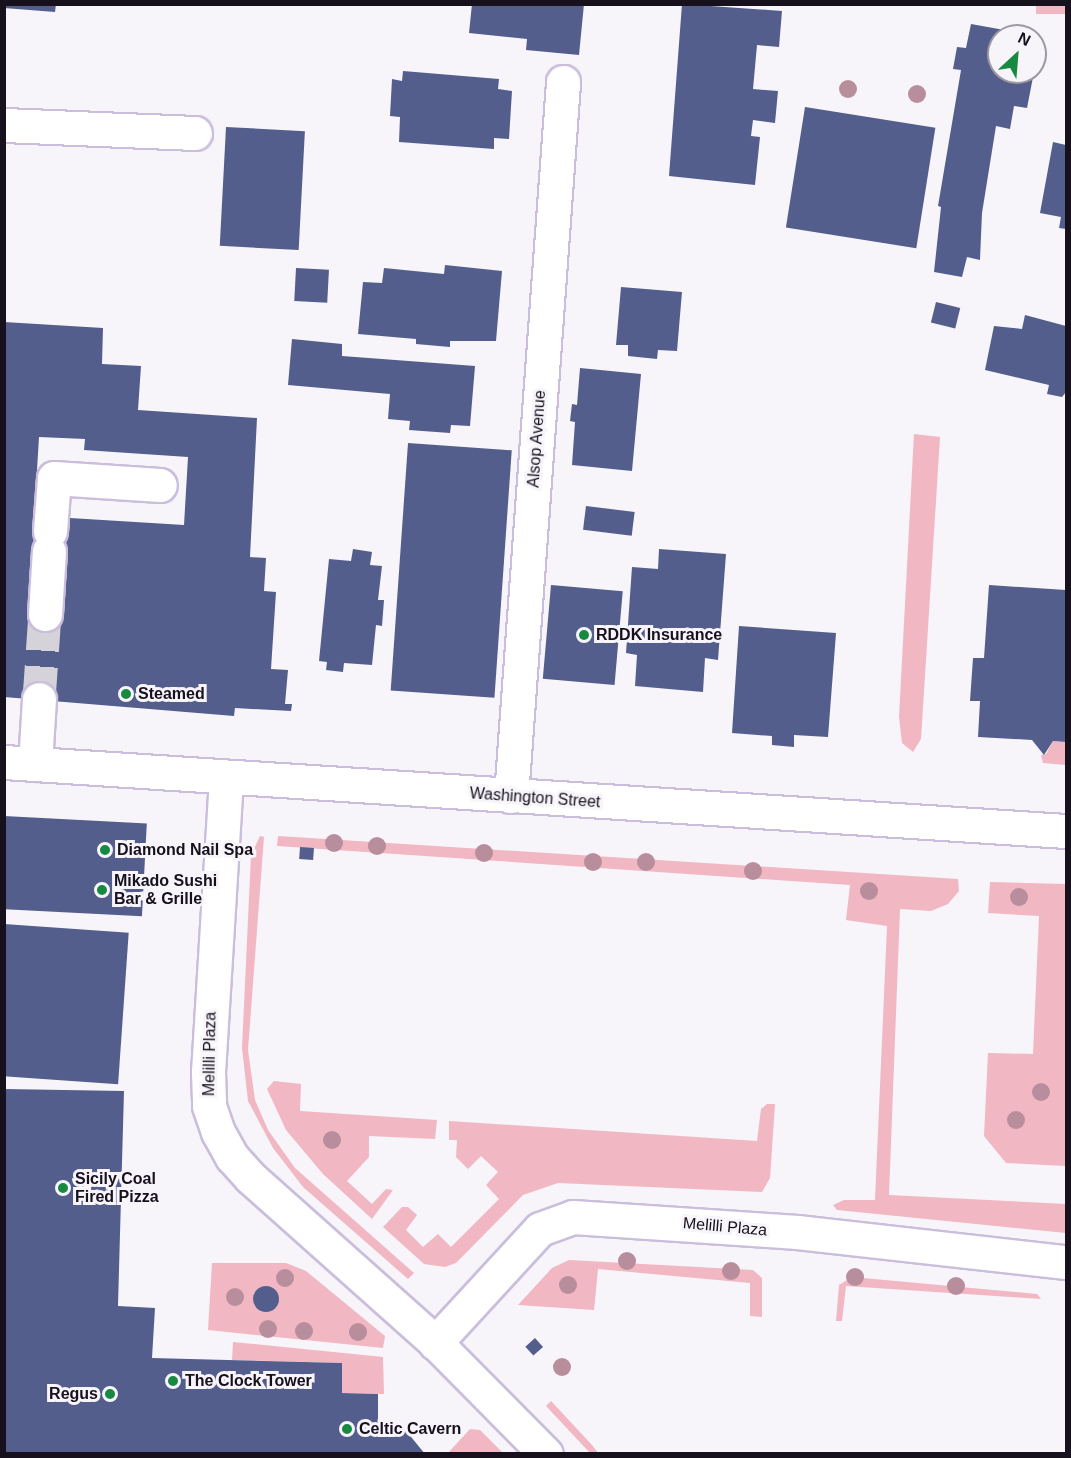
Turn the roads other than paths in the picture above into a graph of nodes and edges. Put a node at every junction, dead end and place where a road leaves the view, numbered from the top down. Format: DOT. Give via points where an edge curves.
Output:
graph roads {
  1 [pos="563,82"];
  2 [pos="4,125"];
  3 [pos="195,133"];
  4 [pos="160,486"];
  5 [pos="45,614"];
  6 [pos="39,699"];
  7 [pos="20,763"];
  8 [pos="226,778"];
  9 [pos="511,796"];
  10 [pos="1066,831"];
  11 [pos="1066,1262"];
  12 [pos="435,1343"];
  13 [pos="546,1454"];
  1 -- 9 [label="street, Alsop Avenue"];
  2 -- 3 [label="street"];
  4 -- 5 [label="street" via="54,478"];
  6 -- 7 [label="street"];
  7 -- 8 [label="street, Washington Street"];
  8 -- 9 [label="street, Washington Street"];
  8 -- 12 [label="street, Melilli Plaza" via="208,1072 209,1106 218,1132 232,1157 268,1195"];
  9 -- 10 [label="street, Washington Street"];
  11 -- 12 [label="street, Melilli Plaza" via="797,1232 573,1217 540,1228"];
  12 -- 13 [label="street, Melilli Plaza"];
}
